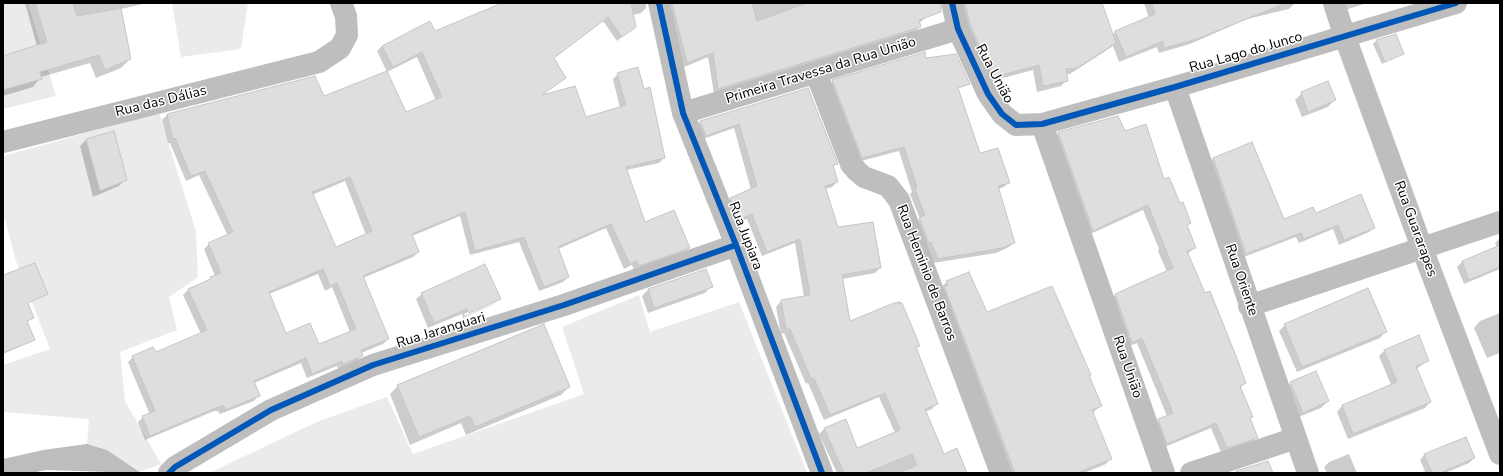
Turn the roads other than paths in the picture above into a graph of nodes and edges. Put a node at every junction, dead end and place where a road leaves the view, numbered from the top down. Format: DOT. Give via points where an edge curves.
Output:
graph roads {
  1 [pos="341,3"];
  2 [pos="659,3"];
  3 [pos="952,3"];
  4 [pos="1334,3"];
  5 [pos="1456,3"];
  6 [pos="958,29"];
  7 [pos="1345,37"];
  8 [pos="816,73"];
  9 [pos="1174,87"];
  10 [pos="683,113"];
  11 [pos="1042,124"];
  12 [pos="3,142"];
  13 [pos="1500,222"];
  14 [pos="736,245"];
  15 [pos="1422,248"];
  16 [pos="1249,306"];
  17 [pos="1296,438"];
  18 [pos="1500,454"];
  19 [pos="172,470"];
  20 [pos="822,473"];
  21 [pos="1001,473"];
  22 [pos="1164,473"];
  23 [pos="1191,473"];
  24 [pos="1308,473"];
  1 -- 12 [label="street, Rua das Dálias" via="346,16 347,35 340,48 319,62"];
  2 -- 10 [label="street, Rua Jupiara"];
  3 -- 6 [label="street, Rua União"];
  4 -- 7 [label="street, Rua Guararapes"];
  5 -- 7 [label="street, Rua Lago do Junco"];
  6 -- 8 [label="street, Primeira Travessa da Rua União"];
  6 -- 11 [label="street, Rua União" via="988,94 1002,114 1016,125"];
  7 -- 9 [label="street, Rua Lago do Junco"];
  7 -- 15 [label="street, Rua Guararapes"];
  8 -- 10 [label="street, Primeira Travessa da Rua União"];
  8 -- 21 [label="street, Rua Heminio de Barros" via="851,164 864,176 888,186 899,200"];
  9 -- 11 [label="street, Rua Lago do Junco"];
  9 -- 16 [label="street, Rua Oriente"];
  10 -- 14 [label="street, Rua Jupiara"];
  11 -- 22 [label="street, Rua União"];
  13 -- 15 [label="street"];
  14 -- 19 [label="street, Rua Jaranguari" via="564,305 373,365 271,410"];
  14 -- 20 [label="street, Rua Jupiara"];
  15 -- 16 [label="street"];
  15 -- 18 [label="street, Rua Guararapes"];
  16 -- 17 [label="street, Rua Oriente"];
  17 -- 23 [label="street"];
  17 -- 24 [label="street, Rua Oriente"];
}
